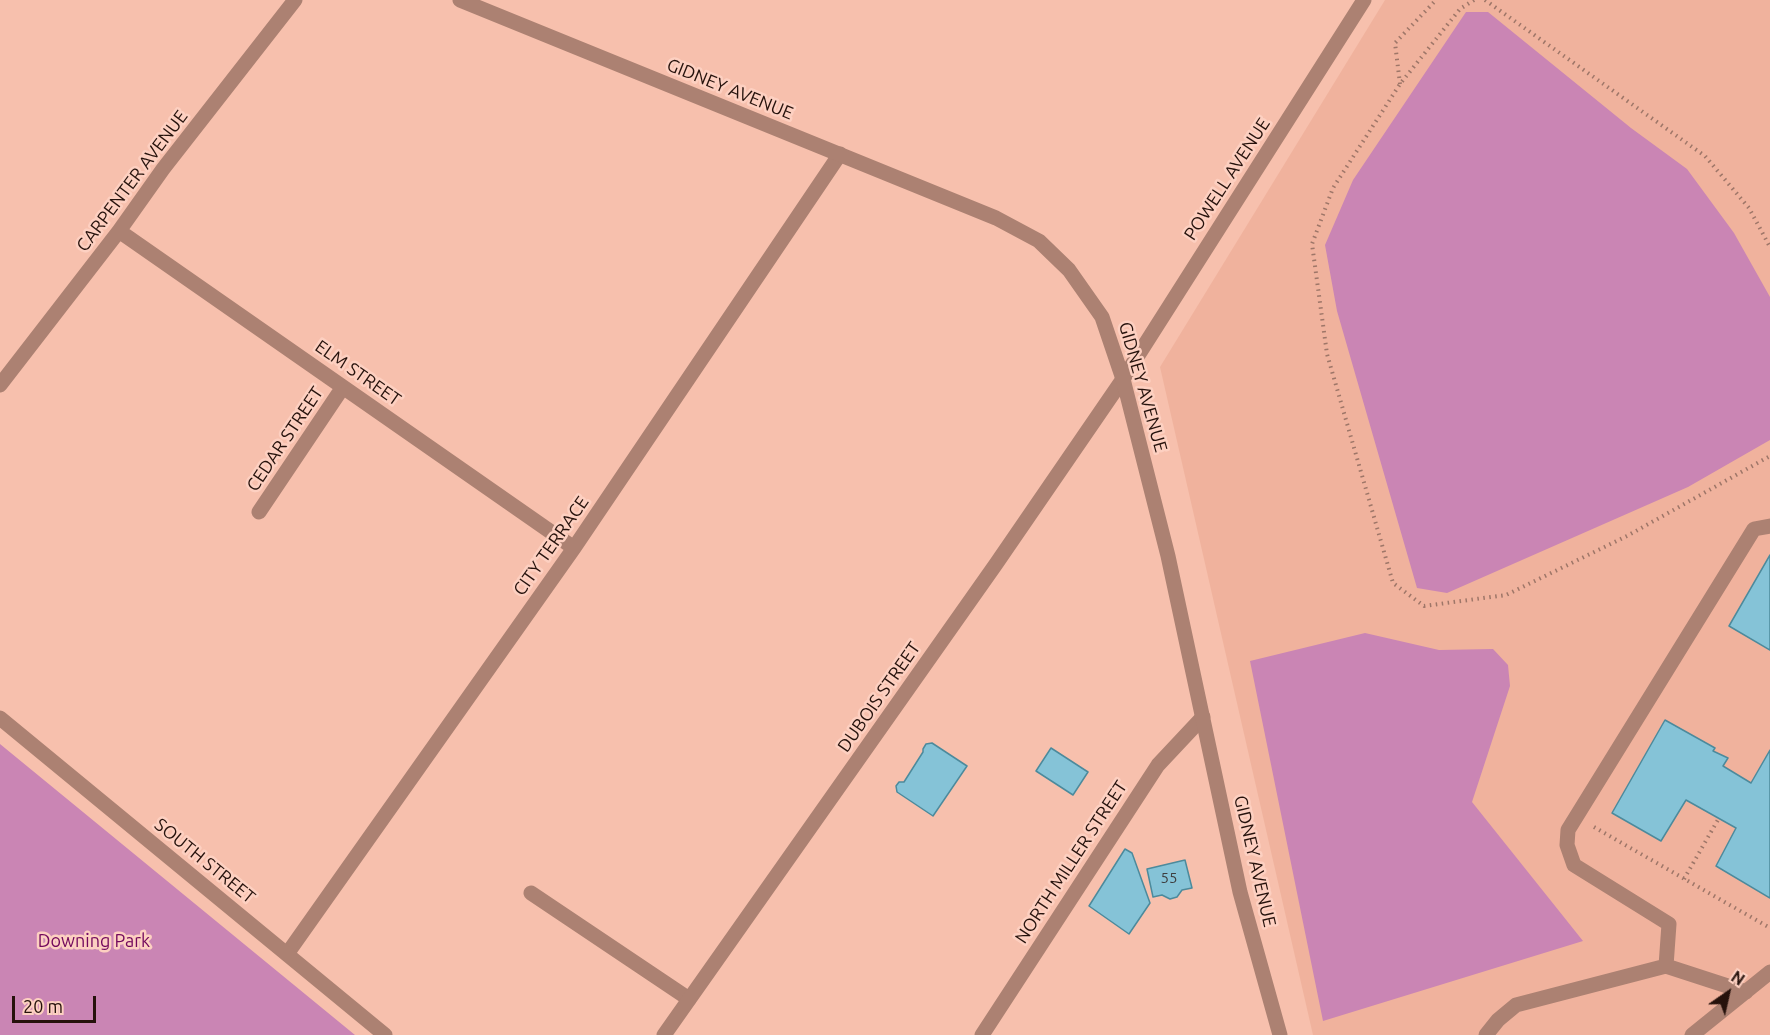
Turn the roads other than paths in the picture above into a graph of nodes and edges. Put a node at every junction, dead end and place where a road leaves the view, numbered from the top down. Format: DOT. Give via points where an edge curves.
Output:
graph roads {
  1 [pos="295,0"];
  2 [pos="460,0"];
  3 [pos="1364,0"];
  4 [pos="840,154"];
  5 [pos="119,231"];
  6 [pos="1123,379"];
  7 [pos="0,385"];
  8 [pos="343,387"];
  9 [pos="259,512"];
  10 [pos="1770,526"];
  11 [pos="574,548"];
  12 [pos="1203,717"];
  13 [pos="0,718"];
  14 [pos="531,893"];
  15 [pos="287,954"];
  16 [pos="1666,966"];
  17 [pos="1770,972"];
  18 [pos="1746,992"];
  19 [pos="689,999"];
  20 [pos="984,1034"];
  21 [pos="385,1035"];
  22 [pos="664,1035"];
  23 [pos="1280,1035"];
  24 [pos="1486,1035"];
  25 [pos="1692,1035"];
  1 -- 5 [label="street, CARPENTER AVENUE"];
  2 -- 4 [label="street, GIDNEY AVENUE"];
  3 -- 6 [label="street, POWELL AVENUE"];
  4 -- 6 [label="street, GIDNEY AVENUE" via="996,218 1039,241 1069,270 1102,317"];
  4 -- 11 [label="street, CITY TERRACE"];
  5 -- 7 [label="street, CARPENTER AVENUE"];
  5 -- 8 [label="street, ELM STREET"];
  6 -- 12 [label="street, GIDNEY AVENUE" via="1168,556"];
  6 -- 19 [label="street, DUBOIS STREET"];
  8 -- 9 [label="street, CEDAR STREET"];
  8 -- 11 [label="street, ELM STREET"];
  10 -- 16 [label="street" via="1754,529 1568,830 1567,845 1574,865 1669,924"];
  11 -- 15 [label="street, CITY TERRACE"];
  12 -- 20 [label="street, NORTH MILLER STREET" via="1158,765"];
  12 -- 23 [label="street, GIDNEY AVENUE" via="1240,892"];
  13 -- 15 [label="street, SOUTH STREET"];
  14 -- 19 [label="street"];
  15 -- 21 [label="street, SOUTH STREET"];
  16 -- 18 [label="street"];
  16 -- 24 [label="street" via="1516,1005"];
  17 -- 18 [label="street"];
  18 -- 25 [label="street"];
  19 -- 22 [label="street, DUBOIS STREET"];
}
